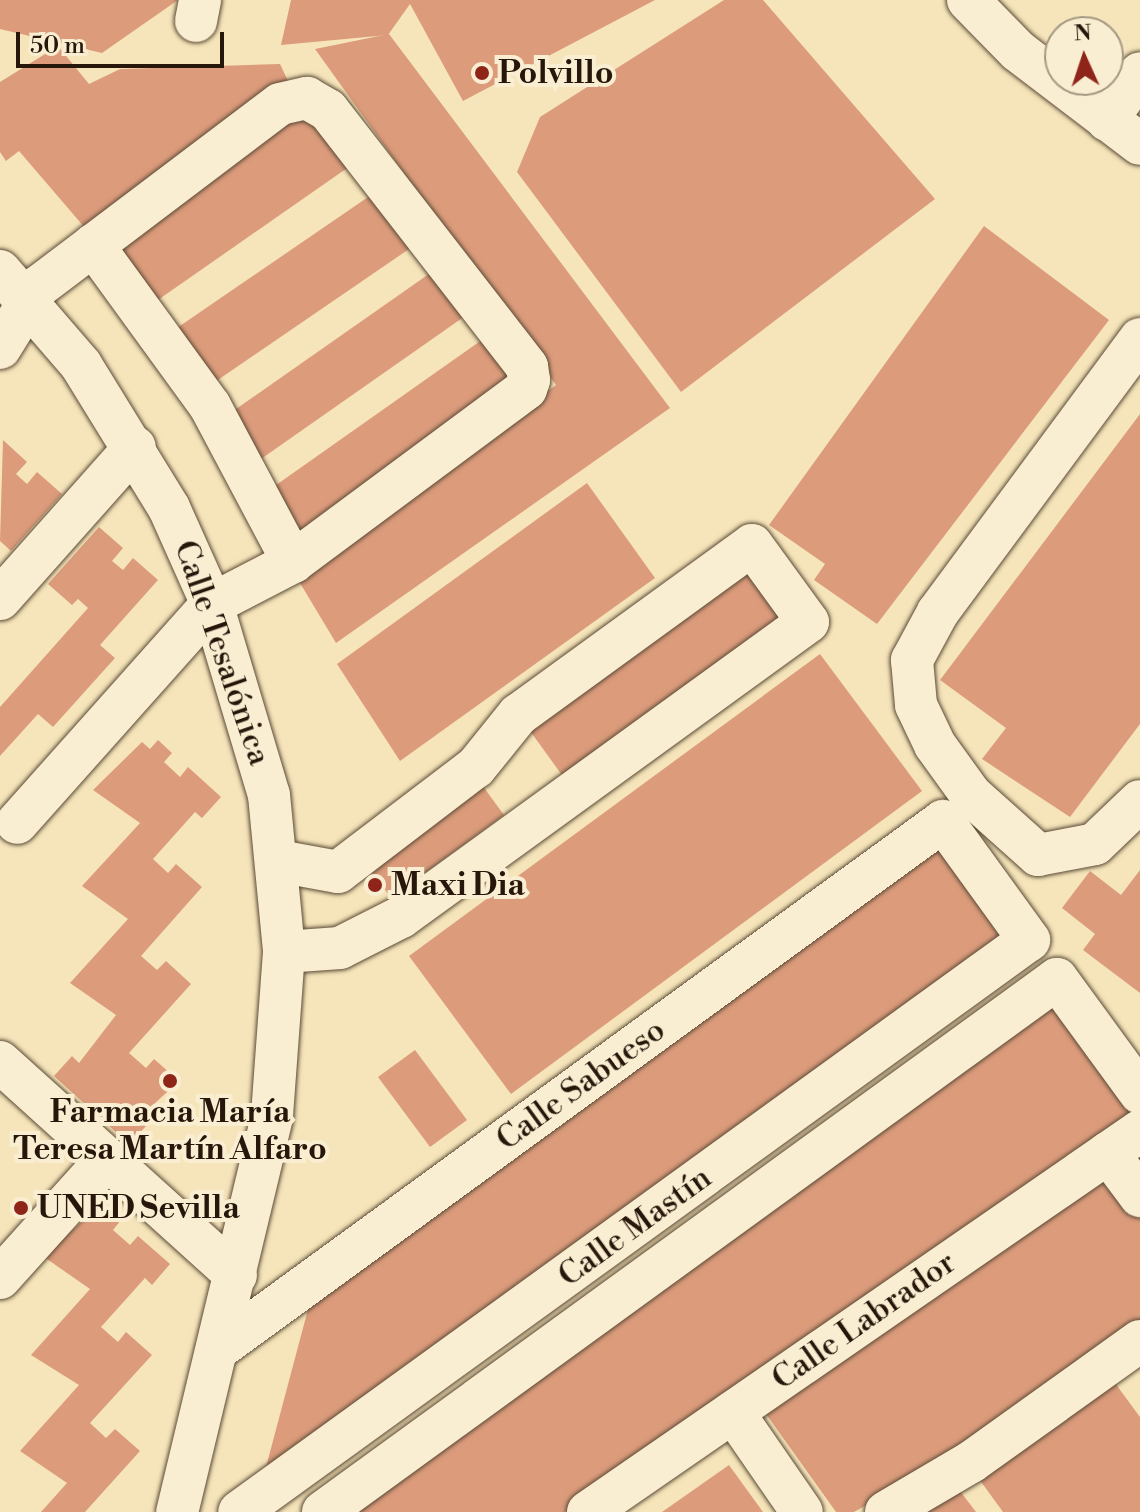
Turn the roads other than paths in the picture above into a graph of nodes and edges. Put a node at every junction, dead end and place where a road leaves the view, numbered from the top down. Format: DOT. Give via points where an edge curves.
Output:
graph roads {
  1 [pos="968,0"];
  2 [pos="1140,73"];
  3 [pos="1124,132"];
  4 [pos="93,245"];
  5 [pos="0,271"];
  6 [pos="29,302"];
  7 [pos="1140,339"];
  8 [pos="0,348"];
  9 [pos="135,447"];
  10 [pos="293,562"];
  11 [pos="0,599"];
  12 [pos="212,604"];
  13 [pos="1140,801"];
  14 [pos="17,823"];
  15 [pos="278,861"];
  16 [pos="1029,940"];
  17 [pos="284,952"];
  18 [pos="0,1062"];
  19 [pos="1140,1093"];
  20 [pos="781,1121"];
  21 [pos="1124,1142"];
  22 [pos="811,1158"];
  23 [pos="107,1159"];
  24 [pos="1140,1196"];
  25 [pos="236,1275"];
  26 [pos="0,1278"];
  27 [pos="1140,1341"];
  28 [pos="218,1349"];
  29 [pos="733,1412"];
  30 [pos="191,1509"];
  31 [pos="239,1512"];
  32 [pos="323,1512"];
  33 [pos="588,1512"];
  34 [pos="802,1512"];
  35 [pos="886,1512"];
  1 -- 3 [label="street" via="1018,51"];
  2 -- 3 [label="street"];
  4 -- 6 [label="street"];
  4 -- 10 [label="street" via="210,406"];
  4 -- 10 [label="street" via="280,104 307,98 328,110 527,367 526,389"];
  5 -- 6 [label="street, Calle Tesalónica"];
  6 -- 8 [label="street"];
  6 -- 9 [label="street, Calle Tesalónica"];
  7 -- 13 [label="street" via="938,612 912,660 916,705 935,745 971,795 1038,855 1095,844"];
  9 -- 11 [label="street"];
  9 -- 12 [label="street, Calle Tesalónica"];
  10 -- 12 [label="street"];
  12 -- 14 [label="street"];
  12 -- 15 [label="street, Calle Tesalónica" via="249,714"];
  15 -- 17 [label="street, Calle Tesalónica"];
  15 -- 17 [label="street" via="338,872 476,767 518,715 752,545 808,622 401,917 340,948"];
  16 -- 20 [label="street, Calle Mastín"];
  16 -- 28 [label="street, Calle Sabueso" via="943,821"];
  17 -- 25 [label="street, Calle Tesalónica" via="272,1117"];
  18 -- 23 [label="street"];
  19 -- 22 [label="street, Calle Mastín" via="1057,979"];
  20 -- 22 [label="street"];
  20 -- 31 [label="street, Calle Mastín"];
  21 -- 24 [label="street"];
  21 -- 29 [label="street, Calle Labrador"];
  22 -- 32 [label="street, Calle Mastín"];
  23 -- 25 [label="street"];
  23 -- 26 [label="street"];
  25 -- 28 [label="street, Calle Tesalónica"];
  27 -- 35 [label="street" via="971,1462"];
  28 -- 30 [label="street, Calle Tesalónica"];
  29 -- 33 [label="street, Calle Labrador"];
  29 -- 34 [label="street"];
}
